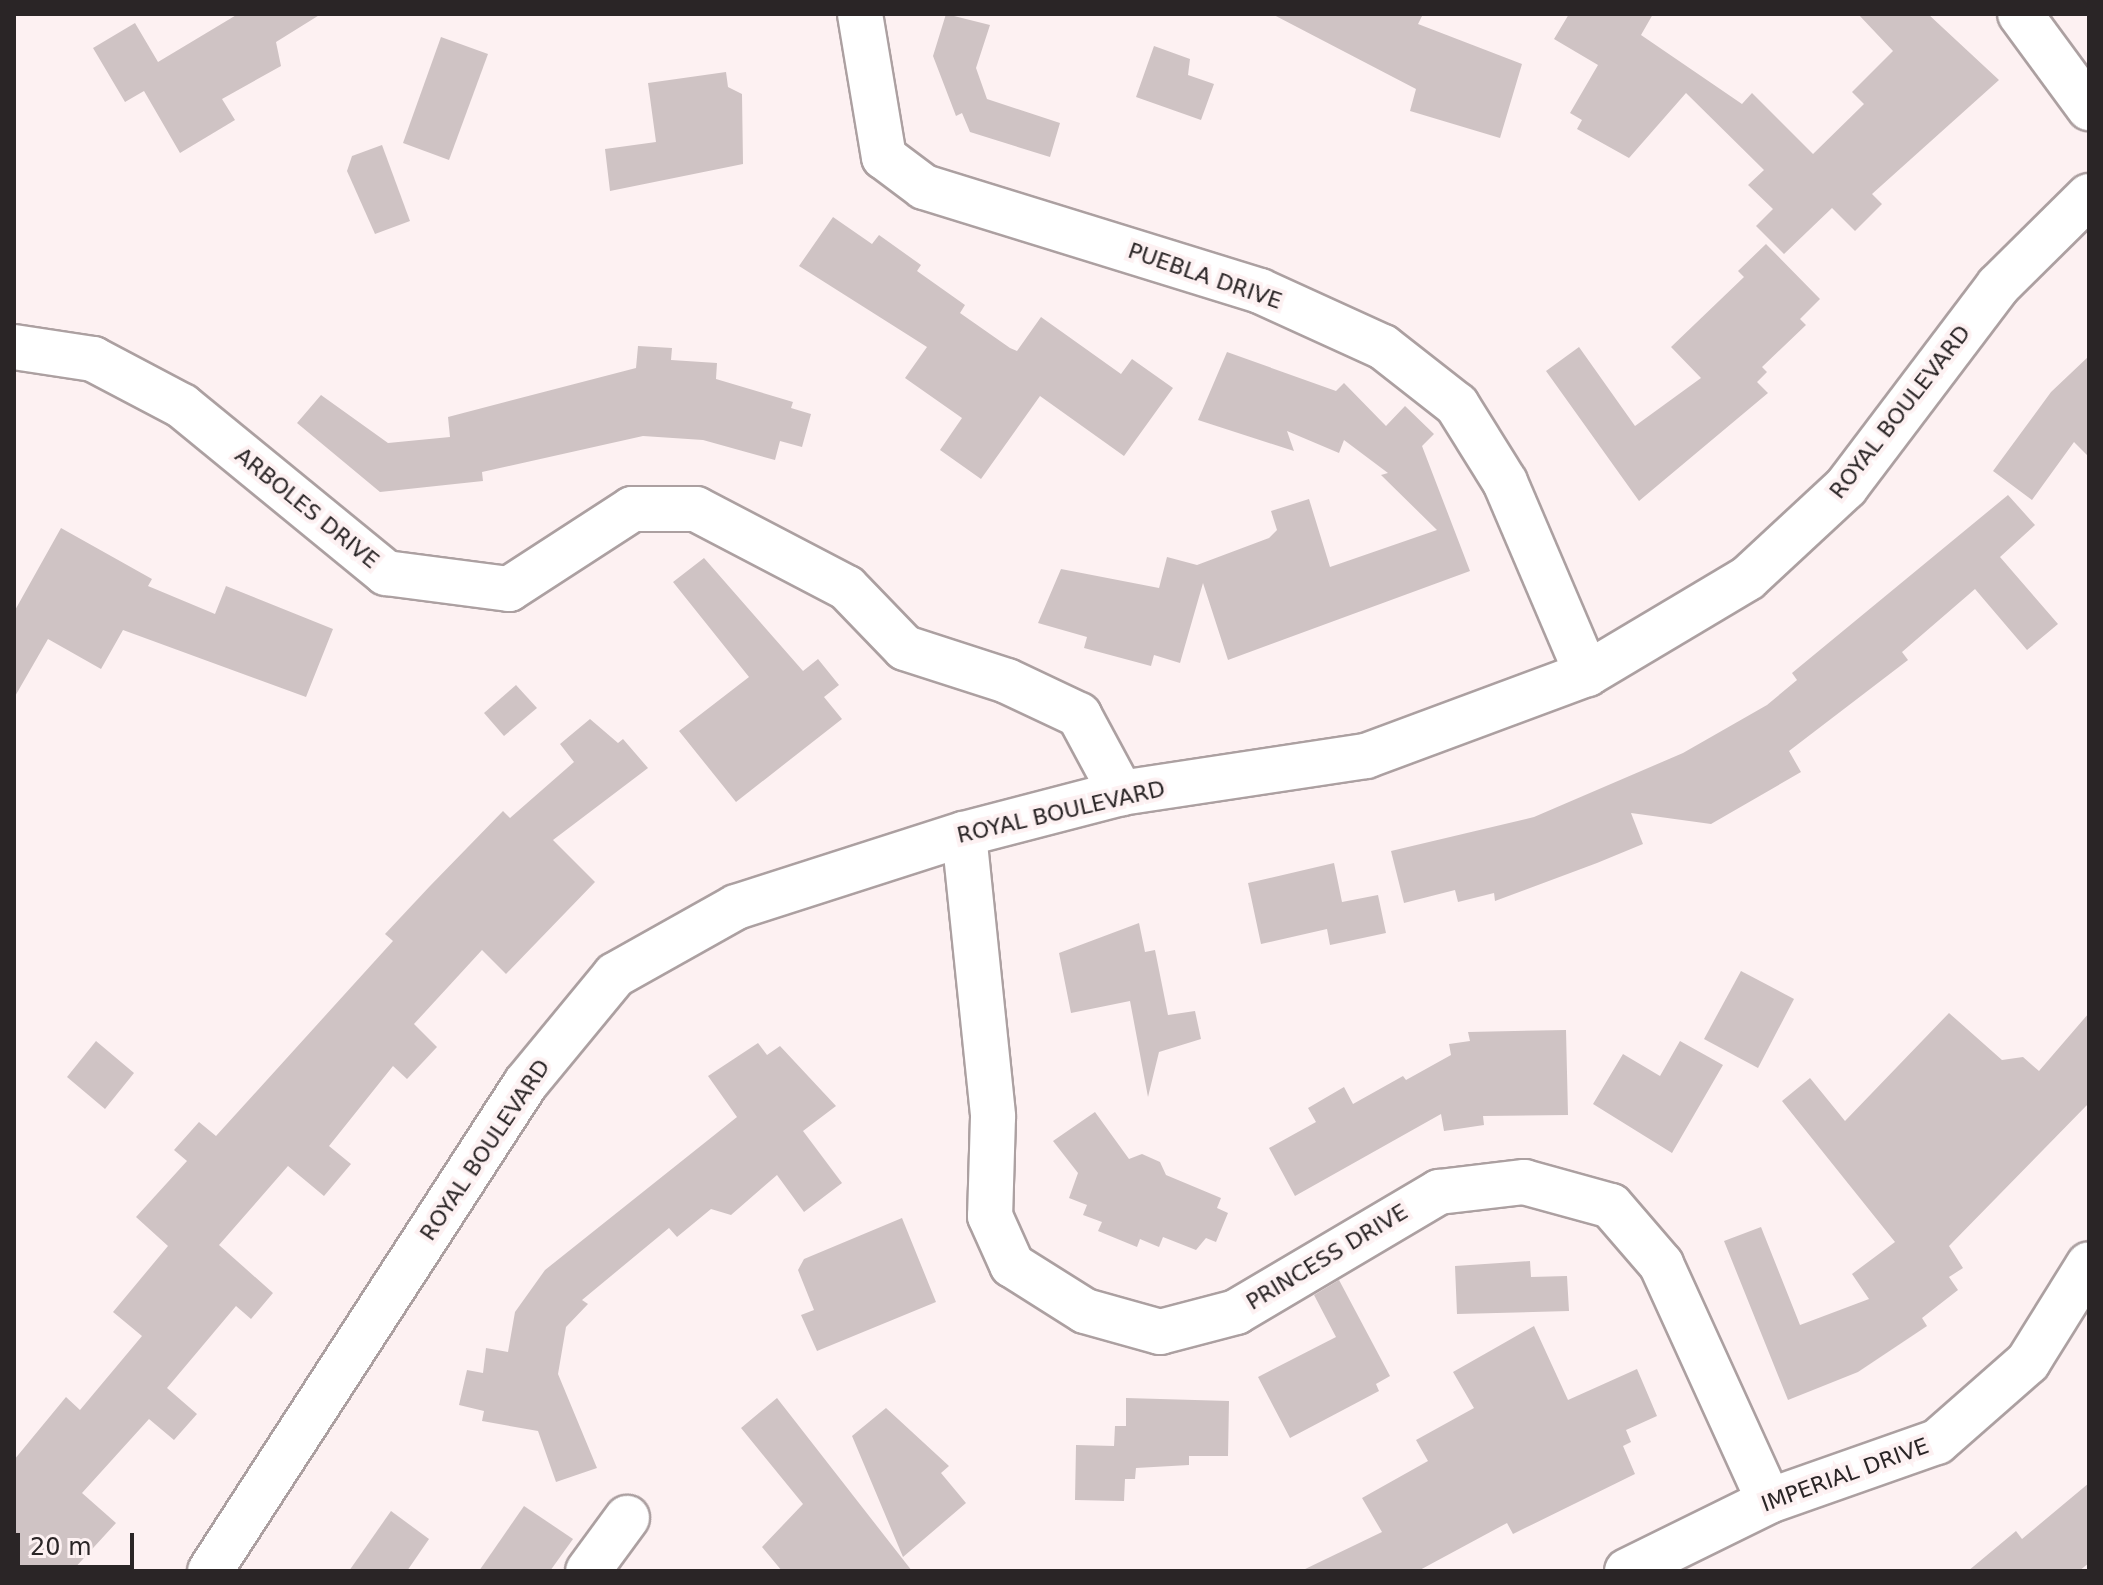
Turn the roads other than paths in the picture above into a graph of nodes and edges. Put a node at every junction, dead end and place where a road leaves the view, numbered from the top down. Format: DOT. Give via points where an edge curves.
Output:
graph roads {
  1 [pos="860,14"];
  2 [pos="2020,14"];
  3 [pos="2089,108"];
  4 [pos="2089,196"];
  5 [pos="14,347"];
  6 [pos="1587,674"];
  7 [pos="1121,793"];
  8 [pos="964,834"];
  9 [pos="2089,1264"];
  10 [pos="1769,1501"];
  11 [pos="627,1518"];
  12 [pos="210,1571"];
  13 [pos="588,1571"];
  14 [pos="1627,1571"];
  1 -- 6 [label="street, PUEBLA DRIVE" via="884,157 924,187 1260,291 1383,347 1457,405 1505,482"];
  2 -- 3 [label="street"];
  4 -- 6 [label="street, ROYAL BOULEVARD" via="1998,286 1846,487 1748,578"];
  5 -- 7 [label="street, ARBOLES DRIVE" via="93,359 182,406 386,573 509,589 632,509 696,509 847,588 905,648 1079,715"];
  6 -- 7 [label="street, ROYAL BOULEVARD" via="1366,756"];
  7 -- 8 [label="street, ROYAL BOULEVARD"];
  8 -- 10 [label="street, PRINCESS DRIVE" via="993,1117 990,1216 1012,1265 1085,1311 1160,1332 1236,1312 1439,1192 1524,1182 1611,1206 1661,1264"];
  8 -- 12 [label="street, ROYAL BOULEVARD" via="736,907 615,975 526,1083"];
  9 -- 10 [label="street, IMPERIAL DRIVE" via="2028,1362 1937,1442"];
  10 -- 14 [label="street, IMPERIAL DRIVE"];
  11 -- 13 [label="street"];
}
